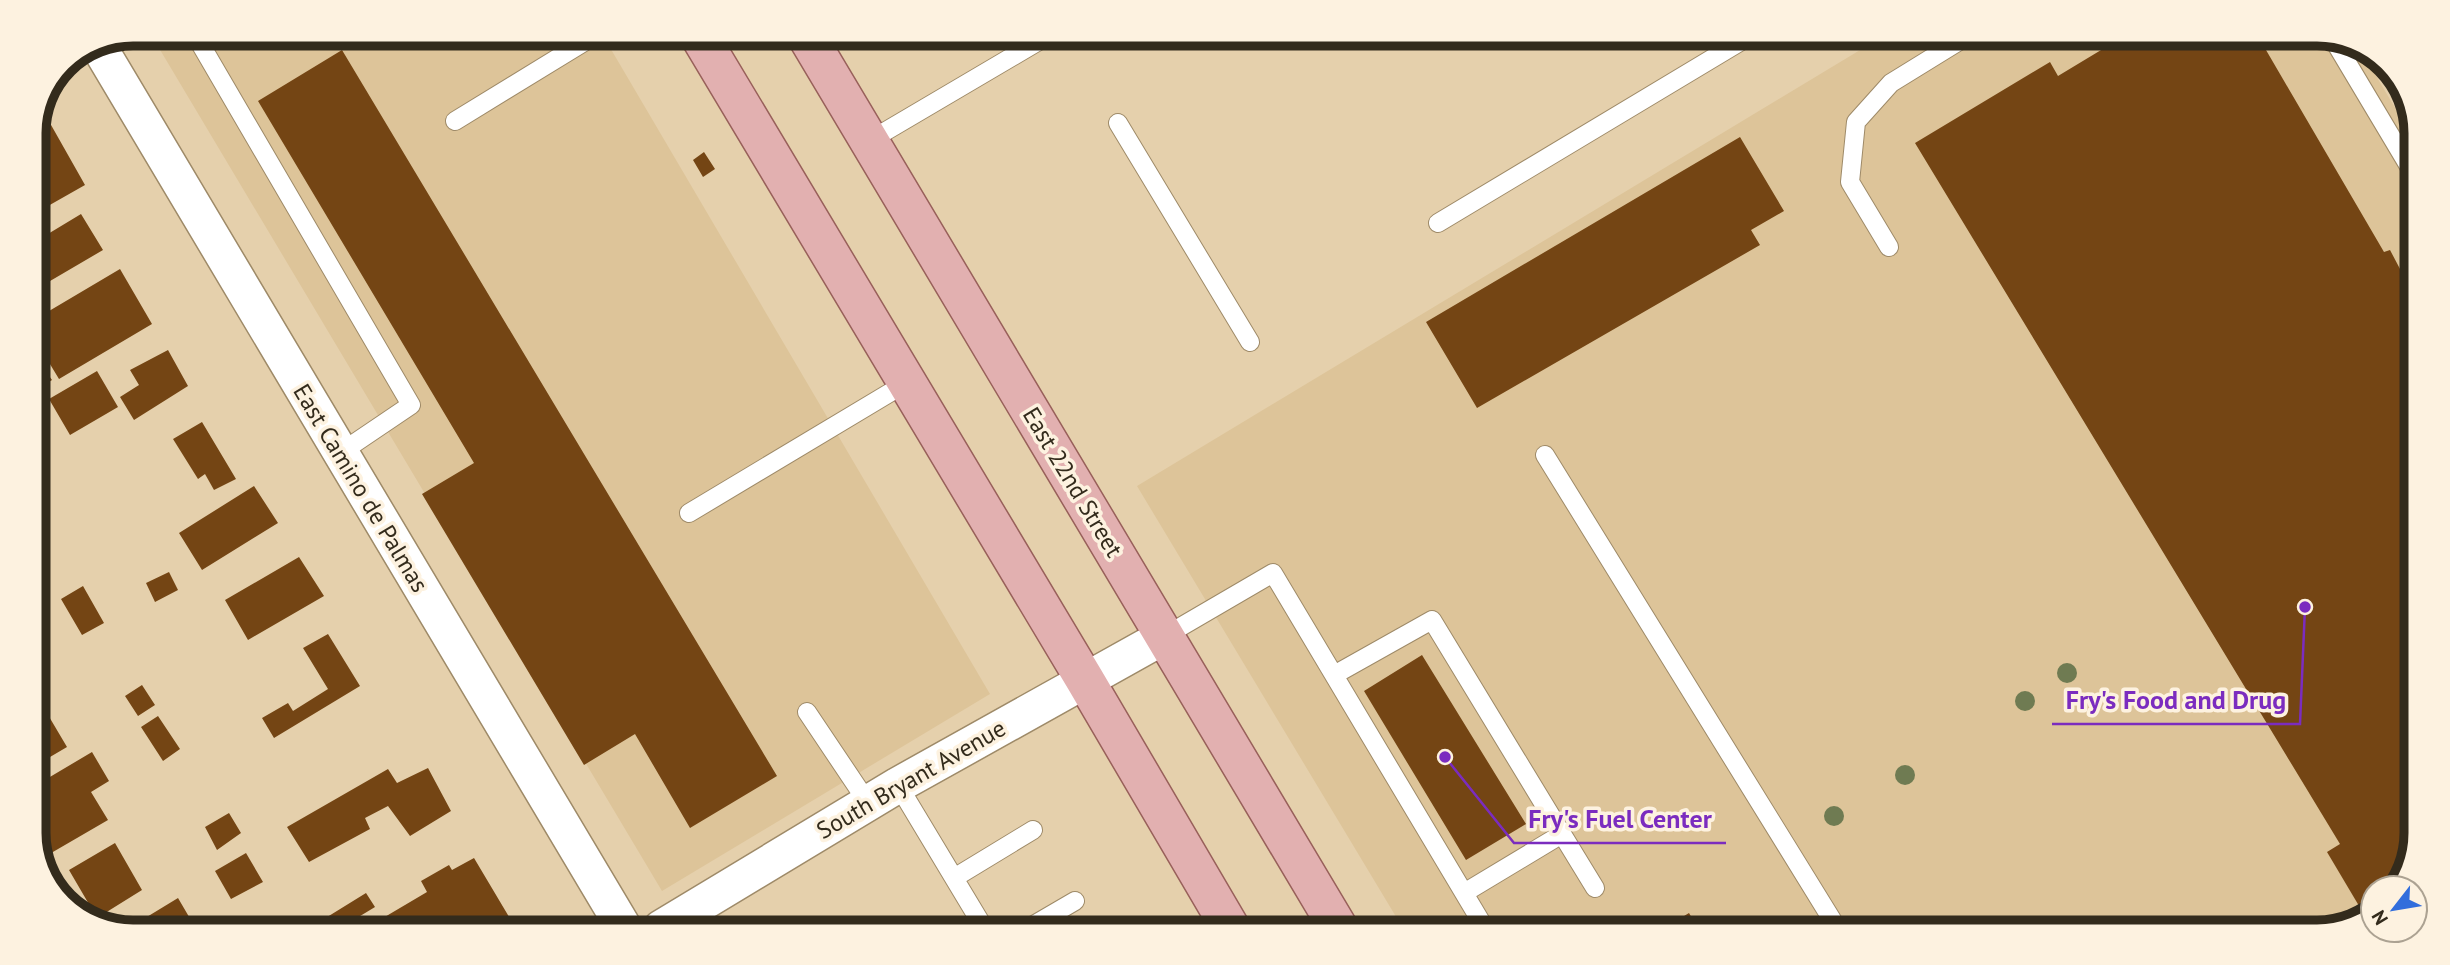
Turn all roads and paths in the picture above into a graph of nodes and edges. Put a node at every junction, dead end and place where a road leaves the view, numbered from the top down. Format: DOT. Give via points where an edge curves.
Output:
graph roads {
  1 [pos="202,46"];
  2 [pos="577,46"];
  3 [pos="706,46"];
  4 [pos="813,46"];
  5 [pos="1032,46"];
  6 [pos="1733,46"];
  7 [pos="1951,46"];
  8 [pos="2339,48"];
  9 [pos="102,51"];
  10 [pos="455,121"];
  11 [pos="1118,122"];
  12 [pos="869,141"];
  13 [pos="2404,158"];
  14 [pos="1438,223"];
  15 [pos="1889,247"];
  16 [pos="1250,342"];
  17 [pos="906,383"];
  18 [pos="340,453"];
  19 [pos="1545,456"];
  20 [pos="689,513"];
  21 [pos="1165,636"];
  22 [pos="1335,675"];
  23 [pos="1085,680"];
  24 [pos="807,712"];
  25 [pos="898,785"];
  26 [pos="868,803"];
  27 [pos="1033,830"];
  28 [pos="1562,834"];
  29 [pos="954,878"];
  30 [pos="1595,888"];
  31 [pos="1464,893"];
  32 [pos="1075,901"];
  33 [pos="619,920"];
  34 [pos="674,920"];
  35 [pos="979,920"];
  36 [pos="1042,920"];
  37 [pos="1226,920"];
  38 [pos="1334,920"];
  39 [pos="1480,920"];
  40 [pos="1832,920"];
  1 -- 18 [label="lane" via="411,405"];
  2 -- 10 [label="lane"];
  3 -- 17 [label="main road"];
  4 -- 12 [label="main road, East 22nd Street"];
  5 -- 12 [label="lane"];
  6 -- 14 [label="lane"];
  7 -- 15 [label="lane" via="1891,83 1856,122 1850,182"];
  8 -- 13 [label="lane"];
  9 -- 18 [label="street, East Camino de Palmas"];
  11 -- 16 [label="lane"];
  12 -- 21 [label="main road, East 22nd Street"];
  17 -- 20 [label="lane"];
  17 -- 23 [label="main road"];
  18 -- 33 [label="street, East Camino de Palmas"];
  19 -- 40 [label="lane"];
  21 -- 22 [label="lane" via="1273,573"];
  21 -- 23 [label="street, South Bryant Avenue"];
  21 -- 38 [label="main road, East 22nd Street"];
  22 -- 28 [label="lane" via="1432,620"];
  22 -- 31 [label="lane"];
  23 -- 25 [label="street, South Bryant Avenue"];
  23 -- 37 [label="main road"];
  24 -- 26 [label="lane"];
  25 -- 26 [label="street, South Bryant Avenue"];
  25 -- 29 [label="lane"];
  26 -- 34 [label="street, South Bryant Avenue"];
  27 -- 29 [label="lane"];
  28 -- 30 [label="lane"];
  28 -- 31 [label="lane"];
  29 -- 35 [label="lane"];
  31 -- 39 [label="lane"];
  32 -- 36 [label="lane"];
}
